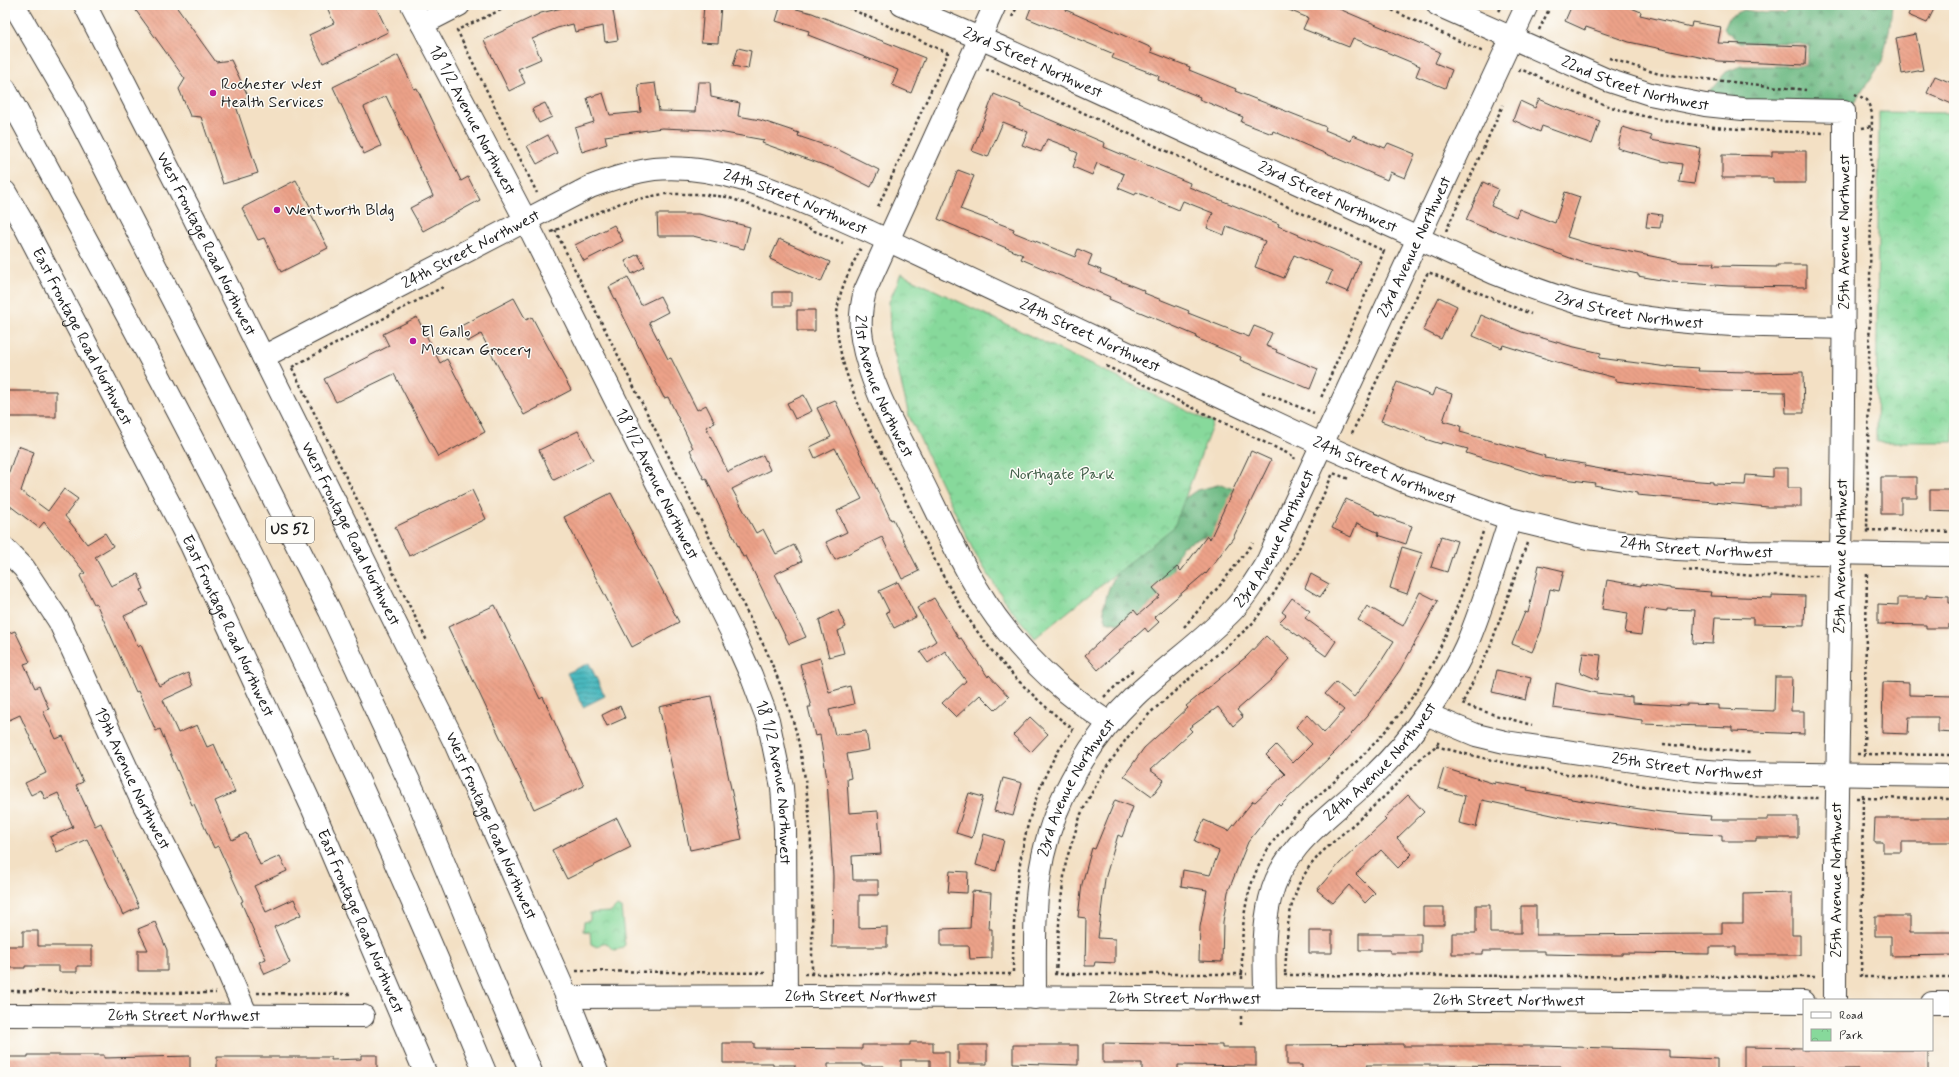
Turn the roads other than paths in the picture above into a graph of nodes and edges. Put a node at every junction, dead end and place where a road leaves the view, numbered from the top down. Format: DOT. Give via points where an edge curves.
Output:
graph roads {
  1 [pos="14,5"];
  2 [pos="30,5"];
  3 [pos="85,5"];
  4 [pos="412,5"];
  5 [pos="459,5"];
  6 [pos="902,5"];
  7 [pos="995,5"];
  8 [pos="1438,5"];
  9 [pos="1527,5"];
  10 [pos="422,24"];
  11 [pos="979,38"];
  12 [pos="1512,39"];
  13 [pos="5,90"];
  14 [pos="1846,102"];
  15 [pos="74,108"];
  16 [pos="5,192"];
  17 [pos="530,229"];
  18 [pos="1418,238"];
  19 [pos="887,240"];
  20 [pos="1844,328"];
  21 [pos="263,357"];
  22 [pos="1323,445"];
  23 [pos="1510,519"];
  24 [pos="5,549"];
  25 [pos="1841,553"];
  26 [pos="1954,555"];
  27 [pos="1426,714"];
  28 [pos="1109,723"];
  29 [pos="1836,776"];
  30 [pos="1954,776"];
  31 [pos="786,996"];
  32 [pos="566,997"];
  33 [pos="1035,998"];
  34 [pos="1266,998"];
  35 [pos="1835,999"];
  36 [pos="1803,1002"];
  37 [pos="1933,1003"];
  38 [pos="1954,1003"];
  39 [pos="5,1015"];
  40 [pos="247,1016"];
  41 [pos="363,1016"];
  42 [pos="425,1072"];
  43 [pos="485,1072"];
  44 [pos="531,1072"];
  45 [pos="597,1072"];
  1 -- 15 [label="main road, US 52"];
  2 -- 15 [label="main road"];
  3 -- 21 [label="main road, West Frontage Road Northwest"];
  4 -- 10 [label="main road, 18 1/2 Avenue Northwest"];
  5 -- 10 [label="main road"];
  6 -- 11 [label="main road, 23rd Street Northwest"];
  7 -- 11 [label="main road, 21st Avenue Northwest"];
  8 -- 12 [label="main road, 22nd Street Northwest"];
  9 -- 12 [label="main road, 23rd Avenue Northwest"];
  10 -- 17 [label="main road, 18 1/2 Avenue Northwest"];
  11 -- 18 [label="main road, 23rd Street Northwest"];
  11 -- 19 [label="main road, 21st Avenue Northwest"];
  12 -- 14 [label="main road, 22nd Street Northwest" via="1607,80 1650,94 1705,105 1743,109"];
  12 -- 18 [label="main road, 23rd Avenue Northwest"];
  13 -- 43 [label="main road, US 52" via="212,478 283,620 348,758"];
  14 -- 20 [label="main road, 25th Avenue Northwest"];
  15 -- 44 [label="main road, US 52" via="357,667 421,806"];
  16 -- 42 [label="main road, East Frontage Road Northwest" via="190,545 312,806"];
  17 -- 19 [label="main road, 24th Street Northwest" via="590,187 616,177 654,169 682,168 710,171 737,178 791,198"];
  17 -- 21 [label="main road, 24th Street Northwest"];
  17 -- 31 [label="main road, 18 1/2 Avenue Northwest" via="733,635 768,720 778,762 784,807"];
  18 -- 20 [label="main road, 23rd Street Northwest" via="1528,286 1624,314 1708,324"];
  18 -- 22 [label="main road, 23rd Avenue Northwest"];
  19 -- 22 [label="main road, 24th Street Northwest"];
  19 -- 28 [label="main road, 21st Avenue Northwest" via="865,291 860,325 868,363 892,421 964,566 995,615 1026,653 1059,687"];
  20 -- 25 [label="main road, 25th Avenue Northwest"];
  21 -- 32 [label="main road, West Frontage Road Northwest" via="455,744"];
  22 -- 23 [label="main road, 24th Street Northwest" via="1404,481"];
  22 -- 28 [label="main road, 23rd Avenue Northwest" via="1268,560 1244,597 1210,632 1135,696"];
  23 -- 25 [label="main road, 24th Street Northwest" via="1588,538 1630,544 1726,551"];
  23 -- 27 [label="main road, 24th Avenue Northwest" via="1469,639"];
  24 -- 40 [label="main road, 19th Avenue Northwest" via="24,568 59,621 140,797 222,958"];
  25 -- 26 [label="main road, 24th Street Northwest"];
  25 -- 29 [label="main road, 25th Avenue Northwest"];
  27 -- 29 [label="main road, 25th Street Northwest" via="1476,735 1521,744 1695,770"];
  27 -- 34 [label="main road, 24th Avenue Northwest" via="1388,761 1305,837 1290,854 1278,874 1265,921"];
  28 -- 33 [label="main road, 23rd Avenue Northwest" via="1084,758 1068,787 1046,845 1035,924"];
  29 -- 30 [label="main road, 25th Street Northwest"];
  29 -- 35 [label="main road, 25th Avenue Northwest"];
  31 -- 32 [label="main road, 26th Street Northwest"];
  31 -- 33 [label="main road, 26th Street Northwest"];
  32 -- 45 [label="main road, West Frontage Road Northwest"];
  33 -- 34 [label="main road, 26th Street Northwest"];
  34 -- 36 [label="main road, 26th Street Northwest"];
  37 -- 38 [label="main road"];
  39 -- 40 [label="main road, 26th Street Northwest"];
  40 -- 41 [label="main road, 26th Street Northwest"];
}
